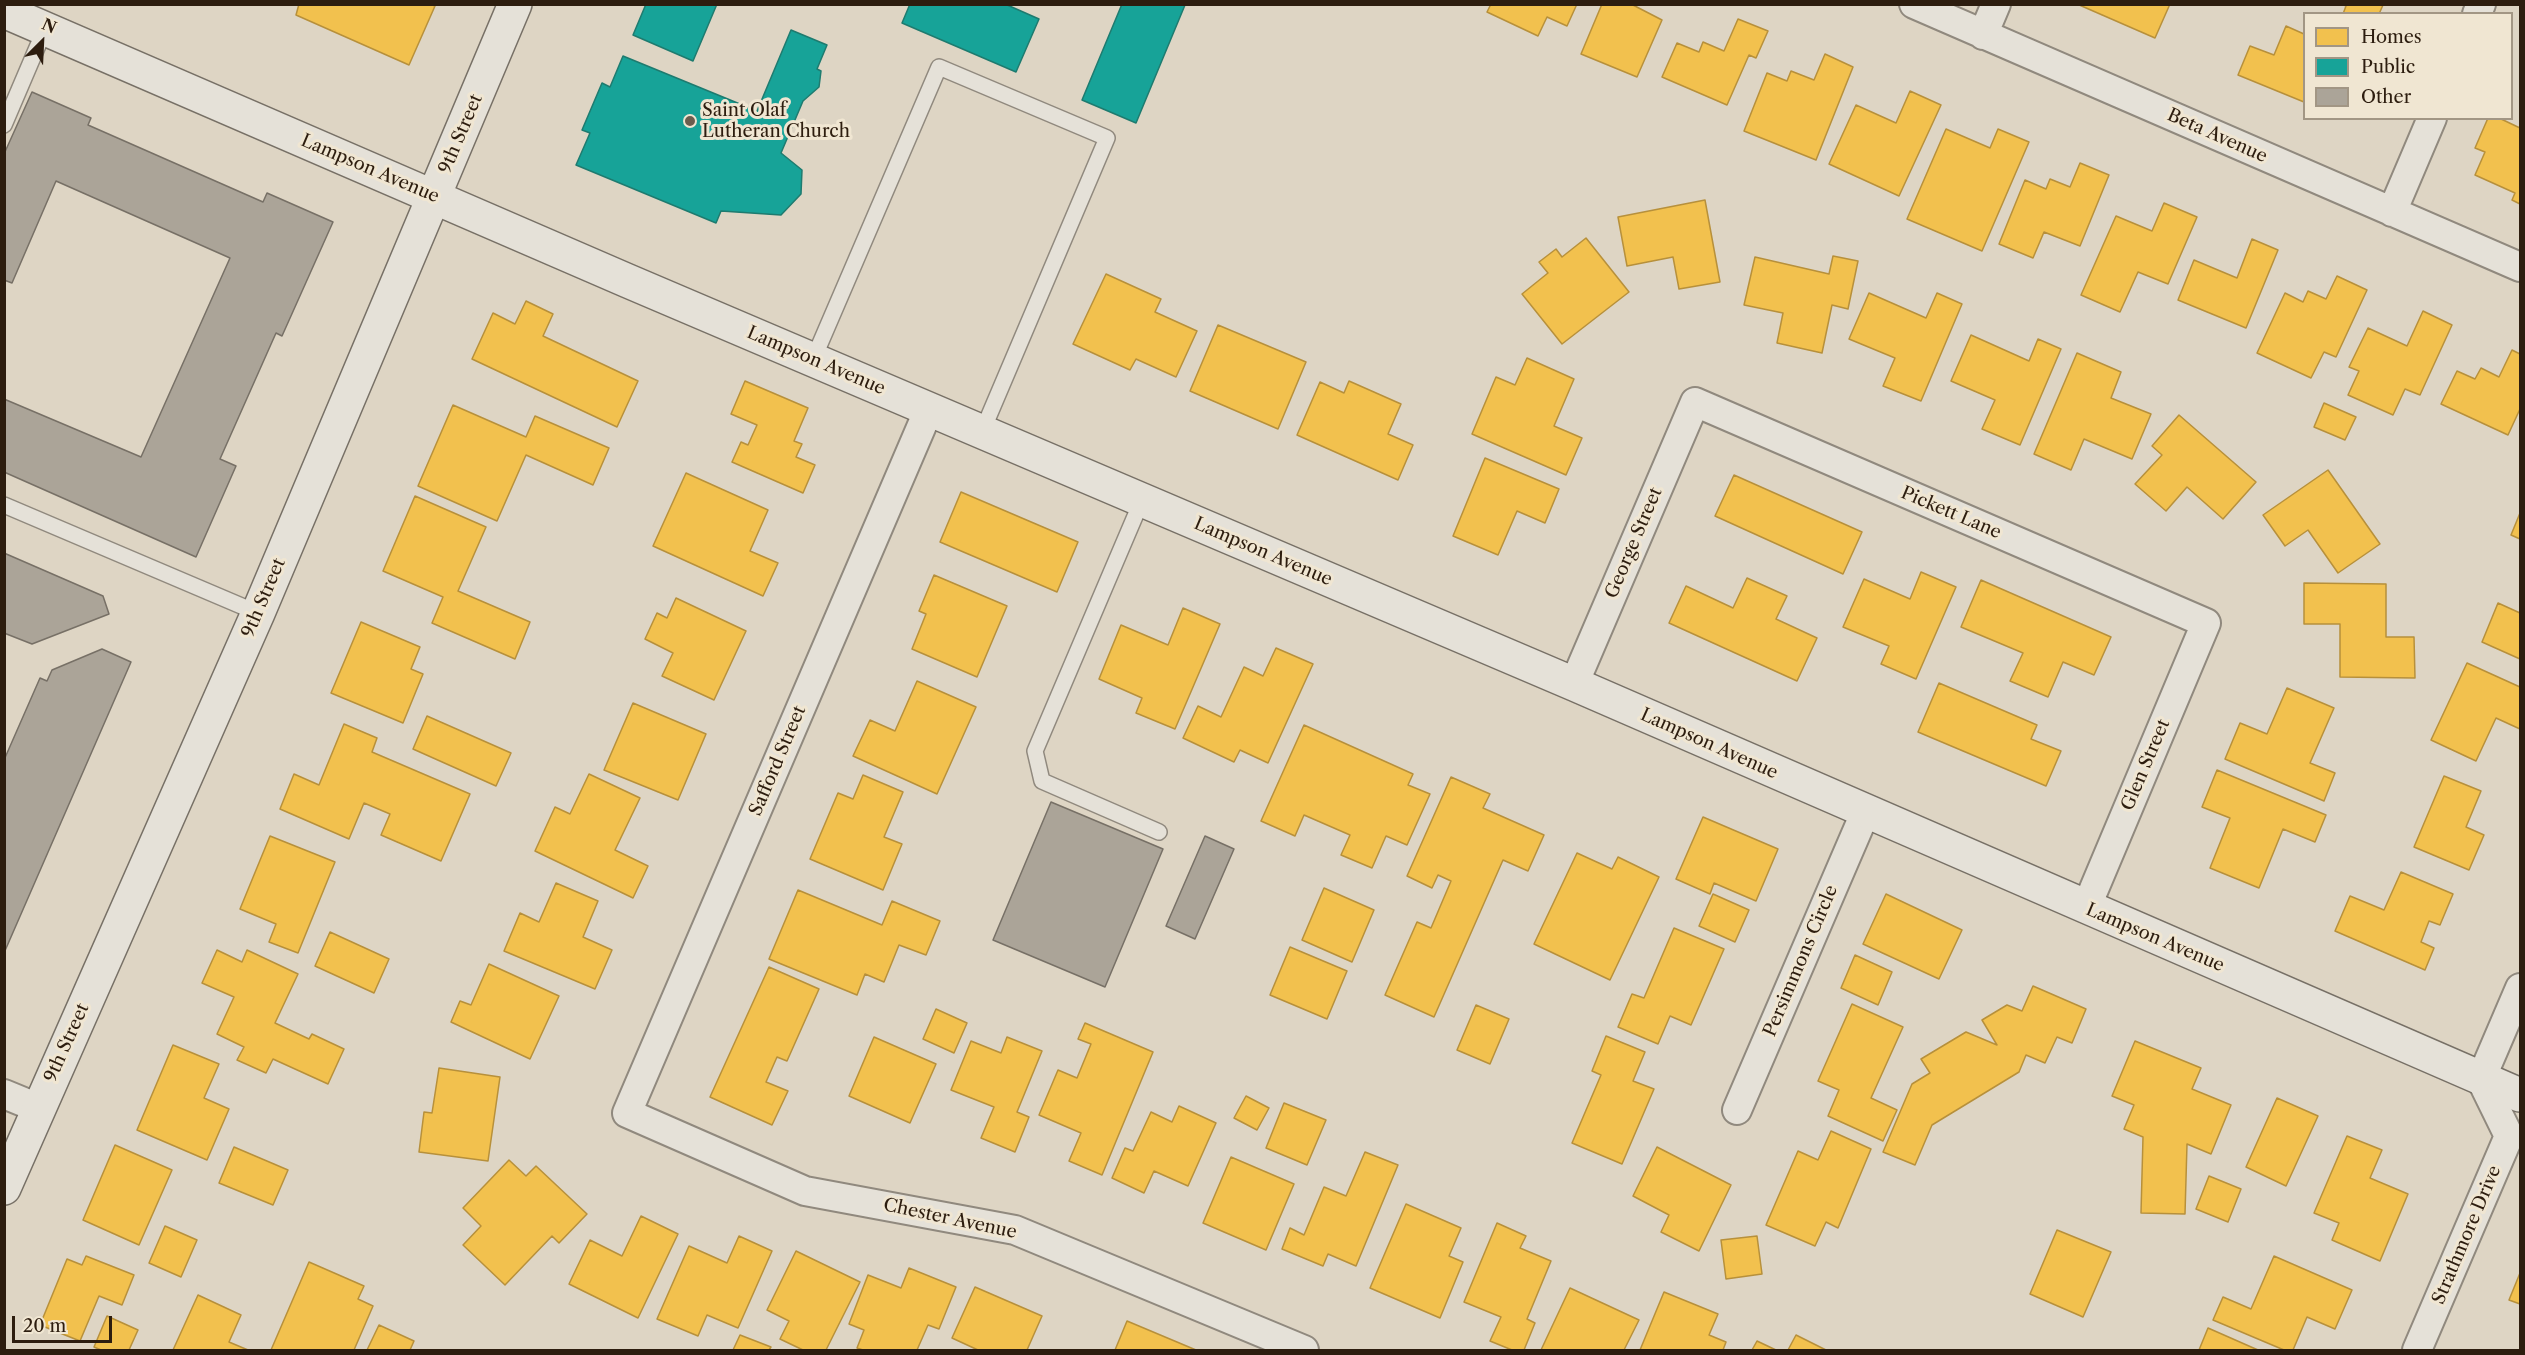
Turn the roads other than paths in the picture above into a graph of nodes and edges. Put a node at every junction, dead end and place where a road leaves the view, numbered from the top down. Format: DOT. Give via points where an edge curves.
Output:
graph roads {
  1 [pos="515,4"];
  2 [pos="1914,4"];
  3 [pos="1996,4"];
  4 [pos="4,11"];
  5 [pos="45,28"];
  6 [pos="1983,34"];
  7 [pos="2431,120"];
  8 [pos="4,125"];
  9 [pos="435,197"];
  10 [pos="2392,212"];
  11 [pos="2520,267"];
  12 [pos="813,360"];
  13 [pos="1695,402"];
  14 [pos="929,409"];
  15 [pos="982,432"];
  16 [pos="1142,500"];
  17 [pos="4,505"];
  18 [pos="258,613"];
  19 [pos="2206,623"];
  20 [pos="1574,684"];
  21 [pos="1865,813"];
  22 [pos="1159,832"];
  23 [pos="2086,908"];
  24 [pos="2520,988"];
  25 [pos="2481,1078"];
  26 [pos="4,1094"];
  27 [pos="2520,1095"];
  28 [pos="38,1108"];
  29 [pos="1737,1110"];
  30 [pos="627,1113"];
  31 [pos="4,1188"];
  32 [pos="1304,1350"];
  33 [pos="2417,1350"];
  1 -- 9 [label="street, 9th Street"];
  2 -- 6 [label="street, Beta Avenue"];
  3 -- 6 [label="street"];
  4 -- 5 [label="street, Lampson Avenue"];
  5 -- 8 [label="lane"];
  5 -- 9 [label="street, Lampson Avenue"];
  6 -- 10 [label="street, Beta Avenue"];
  7 -- 10 [label="street"];
  9 -- 12 [label="street, Lampson Avenue"];
  9 -- 18 [label="street, 9th Street"];
  10 -- 11 [label="street, Beta Avenue"];
  12 -- 14 [label="street, Lampson Avenue"];
  12 -- 15 [label="lane" via="939,67 1107,138"];
  13 -- 19 [label="street, Pickett Lane"];
  13 -- 20 [label="street, George Street"];
  14 -- 15 [label="street, Lampson Avenue"];
  14 -- 30 [label="street, Safford Street"];
  15 -- 16 [label="street, Lampson Avenue"];
  16 -- 20 [label="street, Lampson Avenue"];
  16 -- 22 [label="lane" via="1035,751 1042,781"];
  17 -- 18 [label="lane"];
  18 -- 28 [label="street, 9th Street"];
  19 -- 23 [label="street, Glen Street"];
  20 -- 21 [label="street, Lampson Avenue"];
  21 -- 23 [label="street, Lampson Avenue"];
  21 -- 29 [label="street, Persimmons Circle"];
  23 -- 25 [label="street, Lampson Avenue"];
  24 -- 25 [label="street"];
  25 -- 27 [label="street, Lampson Avenue"];
  25 -- 33 [label="street, Strathmore Drive" via="2509,1136"];
  26 -- 28 [label="street"];
  28 -- 31 [label="street, 9th Street"];
  30 -- 32 [label="street, Chester Avenue" via="805,1191 1015,1230"];
}
